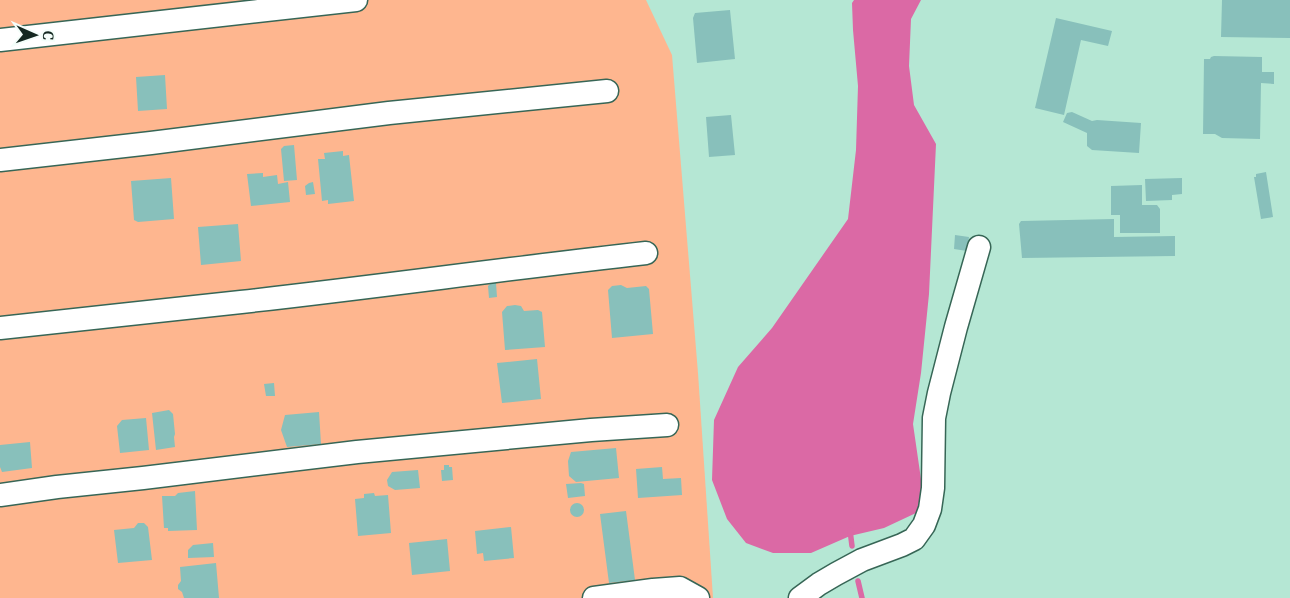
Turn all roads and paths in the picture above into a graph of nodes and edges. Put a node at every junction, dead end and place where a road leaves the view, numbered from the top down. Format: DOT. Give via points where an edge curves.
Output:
graph roads {
  1 [pos="356,0"];
  2 [pos="0,40"];
  3 [pos="607,91"];
  4 [pos="0,160"];
  5 [pos="979,247"];
  6 [pos="646,254"];
  7 [pos="0,328"];
  8 [pos="668,425"];
  9 [pos="0,495"];
  10 [pos="594,598"];
  11 [pos="698,598"];
  12 [pos="800,598"];
  1 -- 2 [label="street"];
  3 -- 4 [label="street" via="389,113"];
  5 -- 12 [label="street" via="934,418 933,488 924,525 914,538 862,560"];
  6 -- 7 [label="street"];
  8 -- 9 [label="street" via="357,452"];
  10 -- 11 [label="street" via="680,588"];
}
